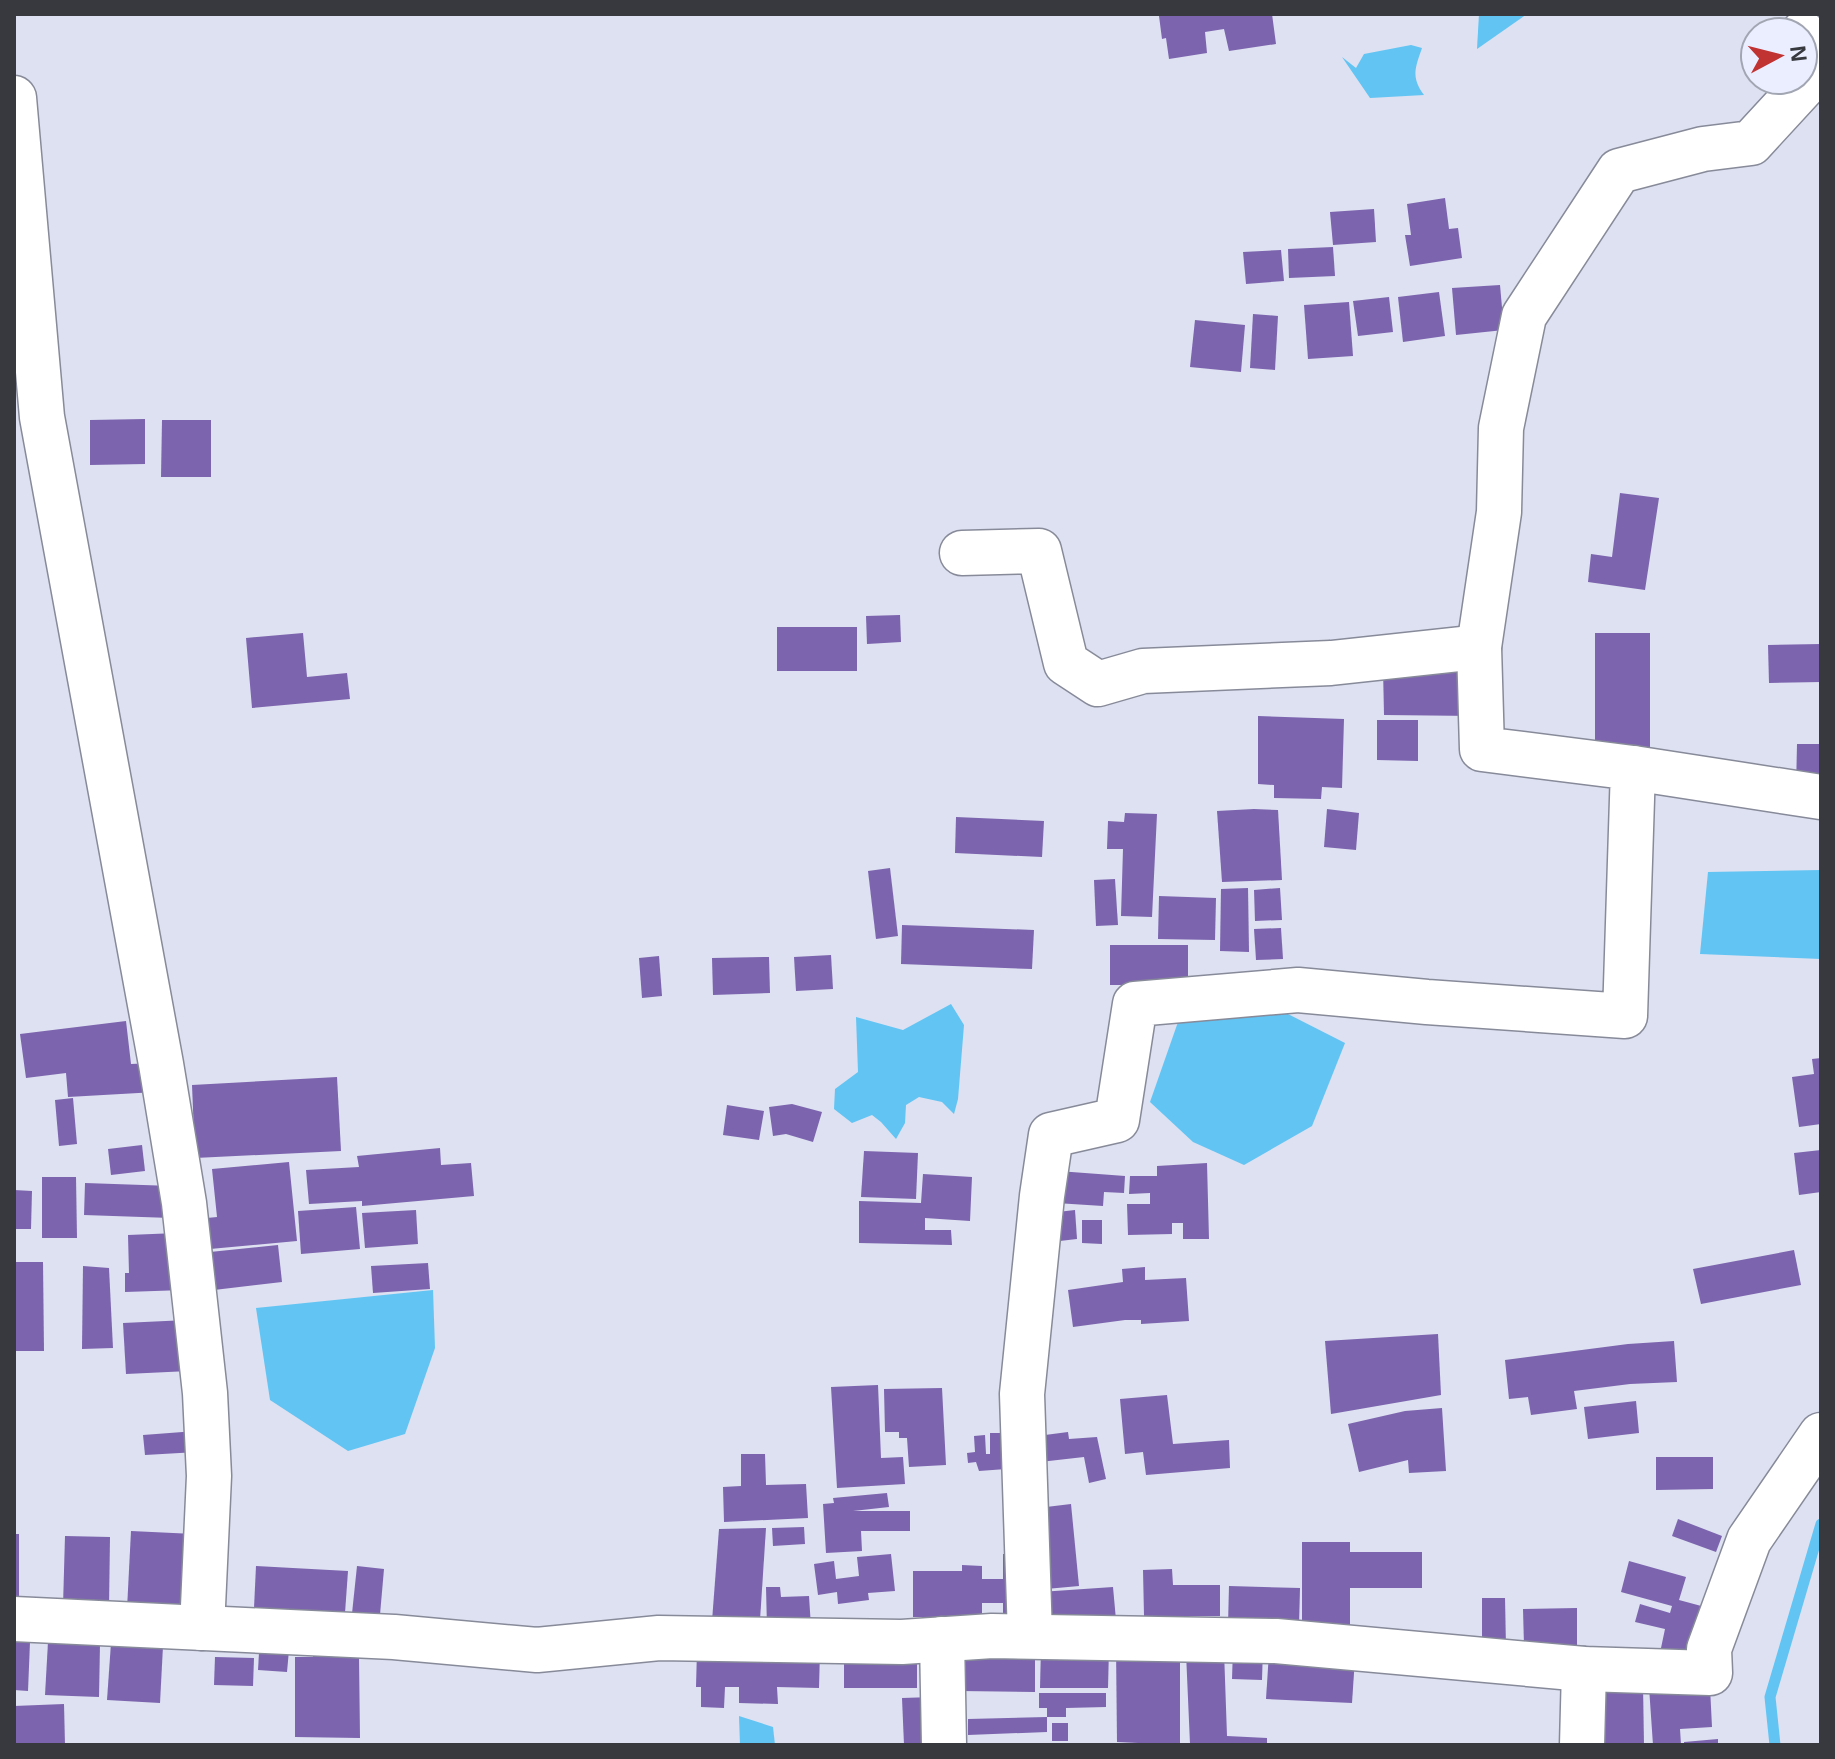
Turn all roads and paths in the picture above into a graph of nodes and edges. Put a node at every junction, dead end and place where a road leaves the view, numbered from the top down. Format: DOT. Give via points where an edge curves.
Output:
graph roads {
  1 [pos="1821,67"];
  2 [pos="14,98"];
  3 [pos="962,553"];
  4 [pos="1479,647"];
  5 [pos="1633,768"];
  6 [pos="1821,797"];
  7 [pos="1821,1435"];
  8 [pos="14,1619"];
  9 [pos="202,1628"];
  10 [pos="1030,1636"];
  11 [pos="942,1639"];
  12 [pos="1584,1669"];
  13 [pos="944,1745"];
  14 [pos="1582,1745"];
  1 -- 4 [label="street" via="1751,143 1703,149 1619,171 1524,316 1501,428 1499,512"];
  2 -- 9 [label="street" via="42,417 184,1203 209,1476"];
  3 -- 4 [label="street" via="1039,551 1066,663 1098,684 1143,671 1331,663"];
  4 -- 5 [label="street" via="1482,749"];
  5 -- 6 [label="street"];
  5 -- 10 [label="street" via="1625,1016 1298,990 1135,1004 1117,1120 1051,1135 1022,1394"];
  7 -- 12 [label="street" via="1749,1540 1709,1649 1710,1673"];
  8 -- 9 [label="street"];
  9 -- 11 [label="street" via="537,1650 659,1638"];
  10 -- 11 [label="street"];
  10 -- 12 [label="street" via="1276,1641"];
  11 -- 13 [label="street"];
  12 -- 14 [label="street"];
}
